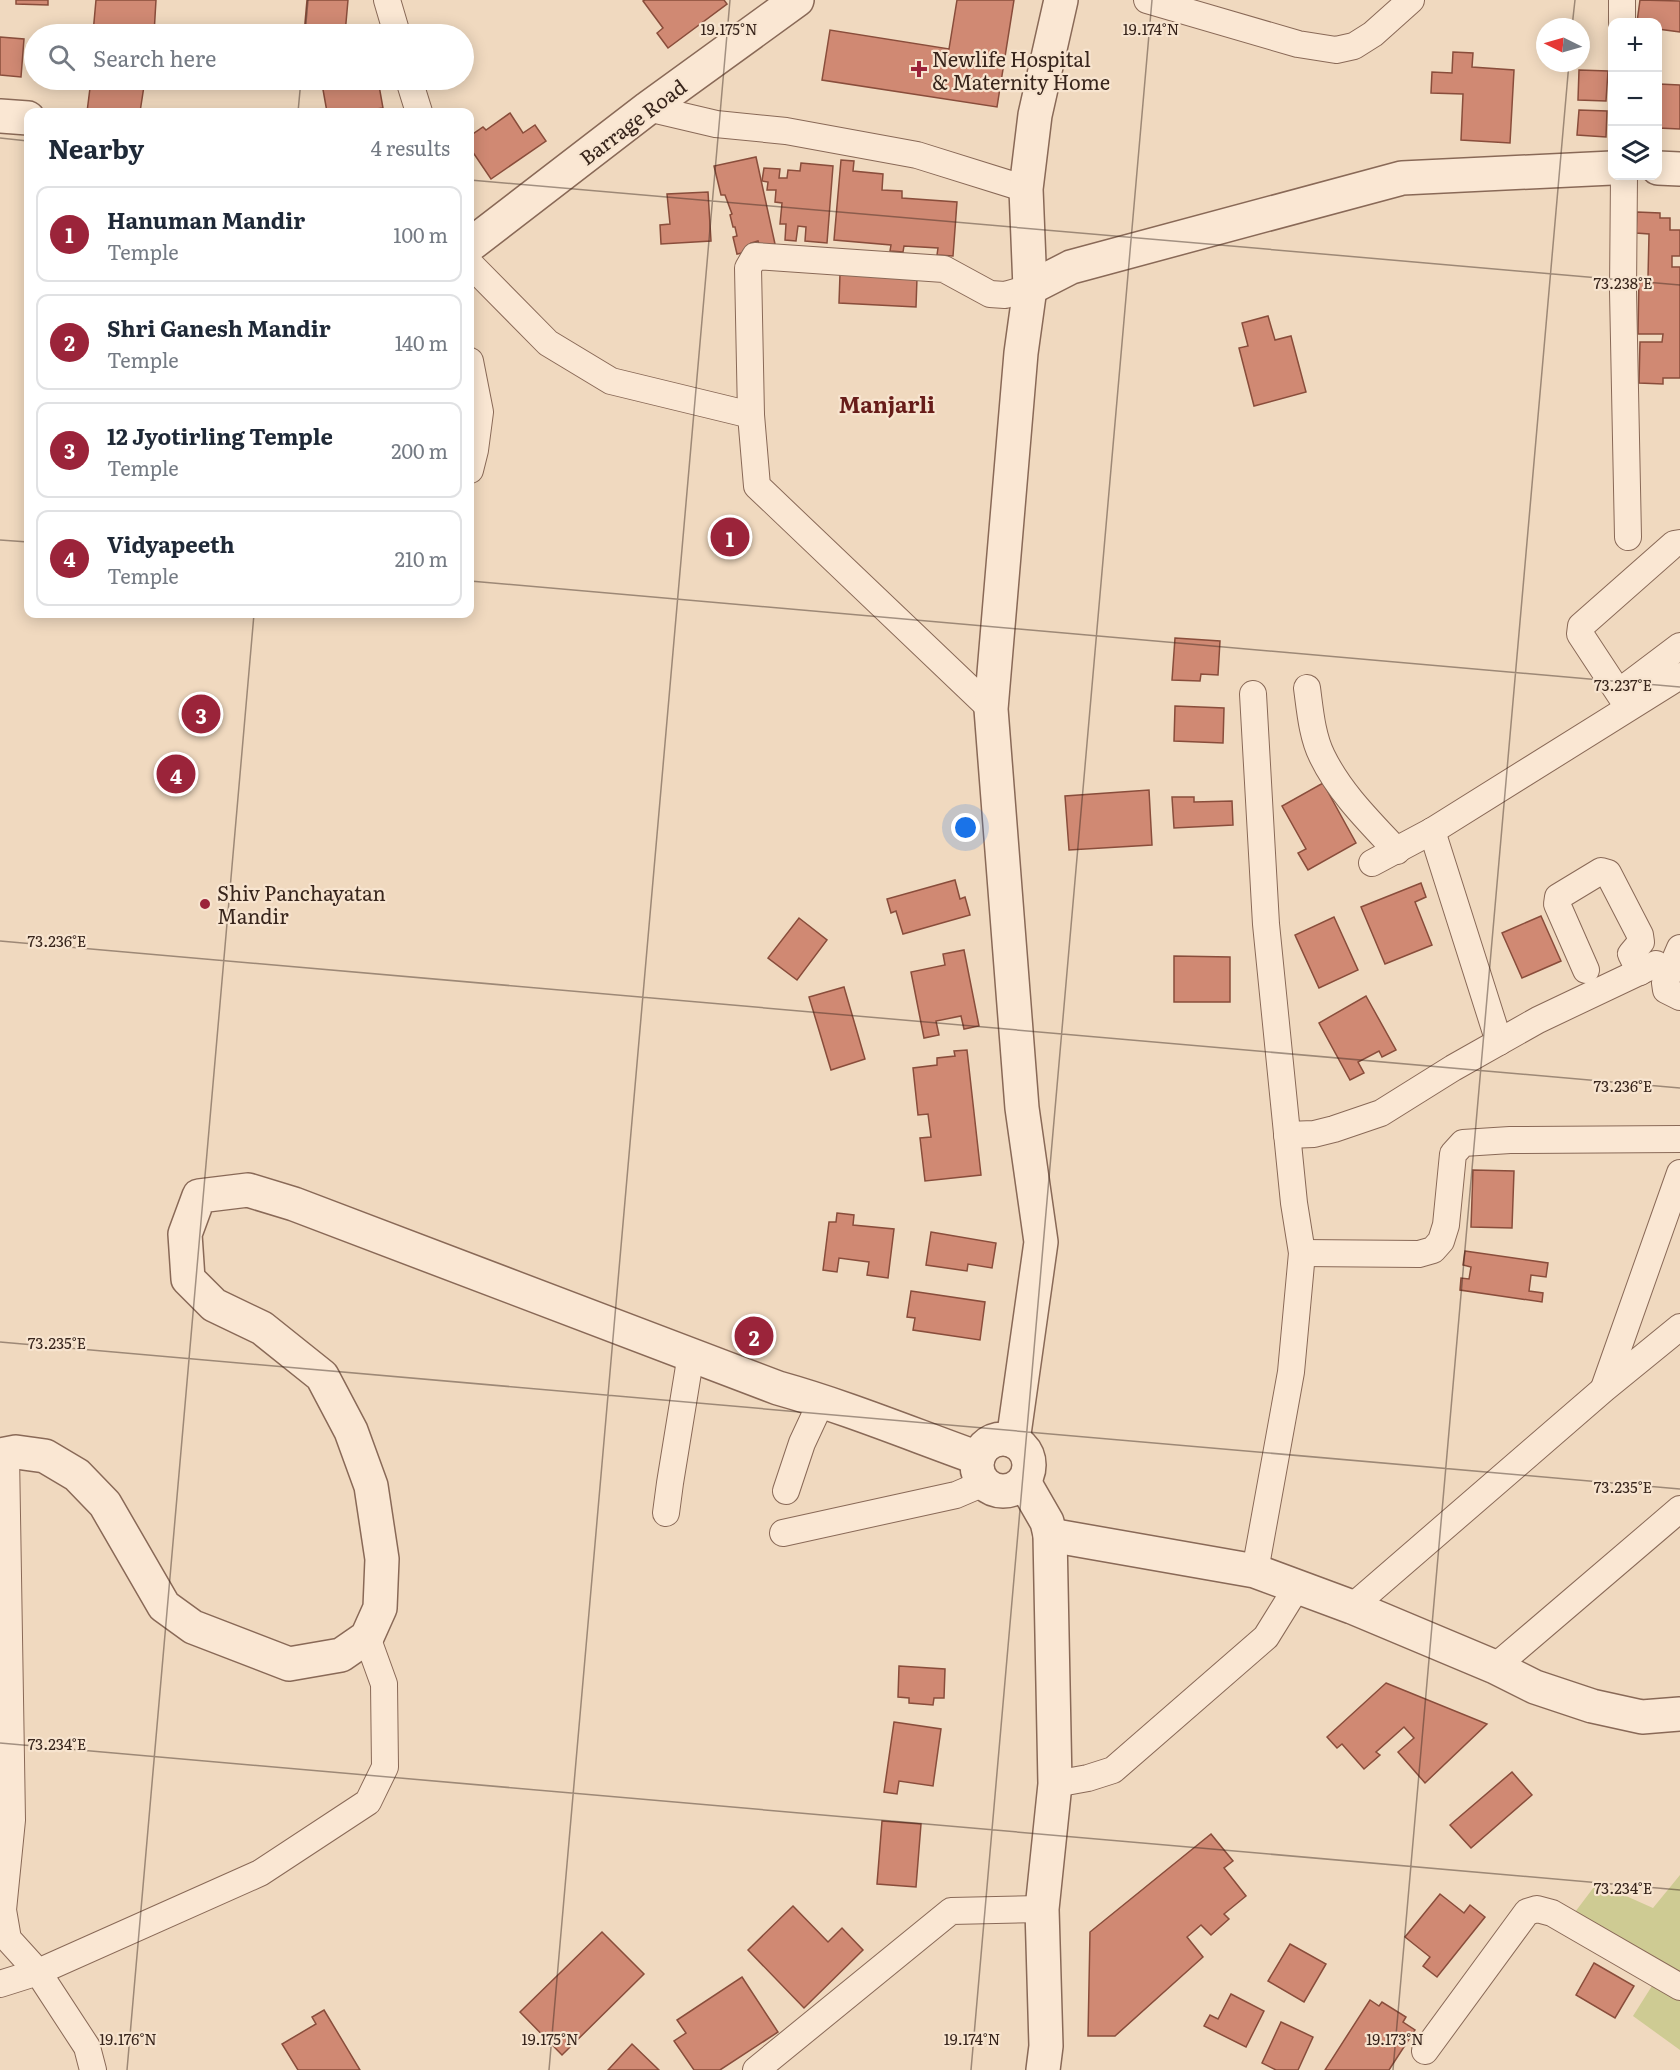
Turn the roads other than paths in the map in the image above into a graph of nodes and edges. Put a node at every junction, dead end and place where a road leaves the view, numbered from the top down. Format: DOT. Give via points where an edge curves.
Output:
graph roads {
  1 [pos="387,0"];
  2 [pos="797,0"];
  3 [pos="1061,0"];
  4 [pos="1147,0"];
  5 [pos="1411,0"];
  6 [pos="1622,0"];
  7 [pos="1622,18"];
  8 [pos="394,24"];
  9 [pos="412,90"];
  10 [pos="418,108"];
  11 [pos="648,108"];
  12 [pos="0,116"];
  13 [pos="24,118"];
  14 [pos="1608,168"];
  15 [pos="1662,168"];
  16 [pos="1680,169"];
  17 [pos="1624,180"];
  18 [pos="1026,189"];
  19 [pos="474,242"];
  20 [pos="474,268"];
  21 [pos="1030,288"];
  22 [pos="474,381"];
  23 [pos="751,415"];
  24 [pos="474,454"];
  25 [pos="1628,537"];
  26 [pos="1680,543"];
  27 [pos="1680,646"];
  28 [pos="1680,676"];
  29 [pos="1307,688"];
  30 [pos="1253,694"];
  31 [pos="1623,700"];
  32 [pos="992,709"];
  33 [pos="1432,831"];
  34 [pos="1397,851"];
  35 [pos="1372,863"];
  36 [pos="1680,948"];
  37 [pos="1586,970"];
  38 [pos="1680,997"];
  39 [pos="1498,1042"];
  40 [pos="1287,1134"];
  41 [pos="1680,1140"];
  42 [pos="1680,1173"];
  43 [pos="1302,1252"];
  44 [pos="1680,1327"];
  45 [pos="691,1354"];
  46 [pos="1604,1389"];
  47 [pos="822,1400"];
  48 [pos="1013,1441"];
  49 [pos="3,1454"];
  50 [pos="981,1470"];
  51 [pos="1024,1482"];
  52 [pos="786,1491"];
  53 [pos="1680,1509"];
  54 [pos="666,1514"];
  55 [pos="783,1533"];
  56 [pos="1050,1535"];
  57 [pos="1255,1571"];
  58 [pos="1297,1587"];
  59 [pos="1352,1607"];
  60 [pos="367,1636"];
  61 [pos="1495,1667"];
  62 [pos="1680,1714"];
  63 [pos="1055,1784"];
  64 [pos="1042,1909"];
  65 [pos="38,1972"];
  66 [pos="0,1984"];
  67 [pos="1680,1987"];
  68 [pos="1425,2051"];
  69 [pos="93,2070"];
  70 [pos="756,2070"];
  71 [pos="1043,2070"];
  1 -- 8 [label="street"];
  2 -- 11 [label="street, Barrage Road"];
  3 -- 18 [label="street" via="1035,115"];
  4 -- 5 [label="street" via="1298,44 1336,50 1354,46 1373,34"];
  6 -- 7 [label="street"];
  9 -- 10 [label="street"];
  11 -- 18 [label="street" via="716,124 786,131 917,155"];
  11 -- 19 [label="street, Barrage Road"];
  12 -- 13 [label="street"];
  14 -- 21 [label="street" via="1402,178 1071,267"];
  15 -- 16 [label="street"];
  17 -- 25 [label="street"];
  18 -- 21 [label="street"];
  20 -- 23 [label="street" via="549,343 611,381"];
  21 -- 23 [label="street" via="1005,295 990,294 944,269 755,256 748,268"];
  21 -- 32 [label="street" via="1021,353"];
  22 -- 24 [label="street" via="480,412"];
  23 -- 32 [label="street" via="757,486"];
  26 -- 31 [label="street" via="1674,544 1581,626 1580,634"];
  27 -- 31 [label="street"];
  28 -- 31 [label="street"];
  29 -- 34 [label="street" via="1322,755 1346,797"];
  30 -- 40 [label="street" via="1266,924"];
  31 -- 33 [label="street"];
  32 -- 48 [label="street" via="1022,1108 1041,1242"];
  33 -- 34 [label="street"];
  33 -- 39 [label="street"];
  34 -- 35 [label="street"];
  36 -- 38 [label="street" via="1665,983 1666,990"];
  37 -- 39 [label="street" via="1557,904 1558,897 1601,871 1608,873 1640,935 1641,942 1631,954 1648,968"];
  39 -- 40 [label="street" via="1381,1113 1314,1134"];
  40 -- 43 [label="street"];
  41 -- 43 [label="street" via="1463,1143 1453,1154 1446,1225 1433,1250 1419,1254"];
  42 -- 46 [label="street"];
  43 -- 57 [label="street" via="1291,1372"];
  44 -- 46 [label="street"];
  45 -- 47 [label="street" via="778,1388"];
  45 -- 54 [label="street"];
  45 -- 60 [label="street" via="294,1204 248,1190 199,1196 185,1234 188,1279 214,1305 262,1328 322,1376 351,1431 371,1486 382,1559 380,1608"];
  46 -- 59 [label="street"];
  47 -- 50 [label="street"];
  47 -- 52 [label="street"];
  48 -- 50 [label="street" via="1003,1439 984,1448"];
  48 -- 51 [label="street" via="1029,1459"];
  49 -- 60 [label="street" via="45,1456 77,1475 105,1504 164,1606 193,1627 289,1664 341,1656"];
  49 -- 65 [label="street" via="12,1821 3,1910 8,1939"];
  50 -- 51 [label="street" via="993,1490 1004,1492"];
  50 -- 55 [label="street" via="956,1495"];
  51 -- 56 [label="street" via="1047,1522"];
  53 -- 61 [label="street"];
  56 -- 57 [label="street"];
  56 -- 63 [label="street"];
  57 -- 58 [label="street"];
  58 -- 59 [label="street"];
  58 -- 63 [label="street" via="1266,1636 1113,1770"];
  59 -- 61 [label="street"];
  60 -- 65 [label="street" via="384,1684 385,1767 368,1802 261,1873"];
  61 -- 62 [label="street" via="1535,1687 1592,1706 1642,1717"];
  63 -- 64 [label="street"];
  64 -- 70 [label="street" via="951,1911"];
  64 -- 71 [label="street" via="1046,2046"];
  65 -- 66 [label="street"];
  65 -- 69 [label="street" via="87,2047"];
  67 -- 68 [label="street" via="1552,1913 1537,1909 1527,1912"];
}
